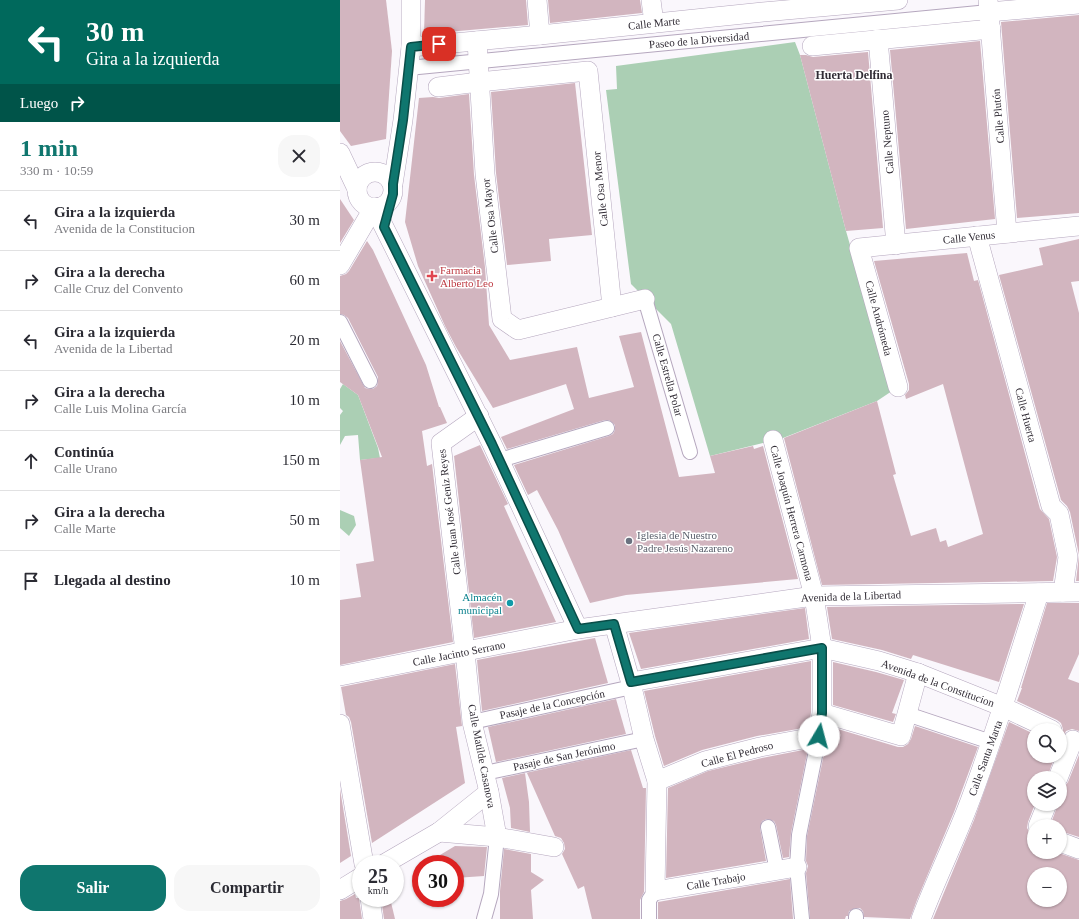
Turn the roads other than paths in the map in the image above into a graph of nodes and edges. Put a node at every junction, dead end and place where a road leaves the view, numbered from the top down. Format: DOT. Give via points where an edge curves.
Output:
graph roads {
  1 [pos="411,0"];
  2 [pos="537,0"];
  3 [pos="651,0"];
  4 [pos="898,0"];
  5 [pos="873,1"];
  6 [pos="1079,4"];
  7 [pos="762,6"];
  8 [pos="989,14"];
  9 [pos="654,23"];
  10 [pos="540,35"];
  11 [pos="878,39"];
  12 [pos="477,41"];
  13 [pos="812,46"];
  14 [pos="411,47"];
  15 [pos="478,62"];
  16 [pos="408,68"];
  17 [pos="479,82"];
  18 [pos="438,87"];
  19 [pos="398,146"];
  20 [pos="341,155"];
  21 [pos="373,173"];
  22 [pos="357,189"];
  23 [pos="392,191"];
  24 [pos="374,207"];
  25 [pos="1079,226"];
  26 [pos="384,227"];
  27 [pos="1007,233"];
  28 [pos="977,236"];
  29 [pos="896,245"];
  30 [pos="859,248"];
  31 [pos="340,265"];
  32 [pos="645,299"];
  33 [pos="612,307"];
  34 [pos="340,322"];
  35 [pos="370,381"];
  36 [pos="898,387"];
  37 [pos="479,416"];
  38 [pos="607,428"];
  39 [pos="773,440"];
  40 [pos="690,452"];
  41 [pos="500,460"];
  42 [pos="1071,592"];
  43 [pos="1039,593"];
  44 [pos="814,596"];
  45 [pos="614,624"];
  46 [pos="578,629"];
  47 [pos="822,648"];
  48 [pos="465,652"];
  49 [pos="918,673"];
  50 [pos="340,676"];
  51 [pos="631,684"];
  52 [pos="1004,707"];
  53 [pos="822,713"];
  54 [pos="907,714"];
  55 [pos="472,722"];
  56 [pos="1037,723"];
  57 [pos="340,724"];
  58 [pos="819,736"];
  59 [pos="644,739"];
  60 [pos="1071,739"];
  61 [pos="991,742"];
  62 [pos="1060,771"];
  63 [pos="485,773"];
  64 [pos="657,780"];
  65 [pos="489,792"];
  66 [pos="768,827"];
  67 [pos="439,832"];
  68 [pos="497,837"];
  69 [pos="1067,844"];
  70 [pos="554,847"];
  71 [pos="1079,848"];
  72 [pos="362,855"];
  73 [pos="399,855"];
  74 [pos="797,867"];
  75 [pos="777,871"];
  76 [pos="352,883"];
  77 [pos="340,890"];
  78 [pos="655,892"];
  79 [pos="371,907"];
  80 [pos="373,919"];
  81 [pos="484,919"];
  82 [pos="649,919"];
  83 [pos="802,919"];
  84 [pos="921,919"];
  1 -- 14 [label="street"];
  2 -- 10 [label="street"];
  3 -- 9 [label="street"];
  4 -- 5 [label="street, Calle Marte"];
  5 -- 7 [label="street, Calle Marte"];
  6 -- 8 [label="street"];
  7 -- 9 [label="street, Calle Marte"];
  8 -- 11 [label="street"];
  8 -- 15 [label="street, Paseo de la Diversidad"];
  8 -- 27 [label="street, Calle Plutón"];
  9 -- 10 [label="street, Calle Marte"];
  10 -- 12 [label="street, Calle Marte"];
  11 -- 13 [label="street"];
  11 -- 29 [label="street, Calle Neptuno"];
  12 -- 14 [label="street, Calle Marte"];
  12 -- 15 [label="street, Calle Osa Mayor"];
  14 -- 16 [label="street"];
  15 -- 16 [label="street, Paseo de la Diversidad"];
  15 -- 17 [label="street, Calle Osa Mayor"];
  16 -- 19 [label="street"];
  17 -- 18 [label="street"];
  17 -- 33 [label="street, Calle Osa Menor" via="588,71"];
  17 -- 33 [label="street, Calle Osa Mayor" via="485,174 502,319 518,330"];
  19 -- 21 [label="street"];
  19 -- 23 [label="street"];
  20 -- 21 [label="street"];
  20 -- 22 [label="street"];
  21 -- 22 [label="street" via="360,180"];
  21 -- 23 [label="street" via="387,176"];
  22 -- 24 [label="street" via="360,200"];
  23 -- 24 [label="street" via="384,206"];
  23 -- 26 [label="street"];
  24 -- 26 [label="street"];
  24 -- 31 [label="street"];
  25 -- 27 [label="street, Calle Venus"];
  26 -- 37 [label="street"];
  27 -- 28 [label="street, Calle Venus"];
  28 -- 29 [label="street, Calle Venus"];
  28 -- 42 [label="street, Calle Huerta" via="1051,506 1059,514 1068,557"];
  29 -- 30 [label="street, Calle Venus"];
  30 -- 36 [label="street, Calle Andrómeda"];
  32 -- 33 [label="street, Calle Osa Mayor"];
  32 -- 40 [label="street, Calle Estrella Polar"];
  34 -- 35 [label="street"];
  37 -- 41 [label="street"];
  37 -- 48 [label="street, Calle Juan José Geniz Reyes" via="441,443"];
  38 -- 41 [label="street"];
  39 -- 44 [label="street, Calle Joaquín Herrera Carmona"];
  41 -- 46 [label="street"];
  42 -- 43 [label="street, Avenida de la Libertad"];
  43 -- 44 [label="street, Avenida de la Libertad"];
  43 -- 52 [label="street, Calle Santa Marta"];
  44 -- 45 [label="street, Avenida de la Libertad"];
  44 -- 47 [label="street, Calle Joaquín Herrera Carmona"];
  45 -- 46 [label="street, Avenida de la Libertad"];
  45 -- 51 [label="street"];
  46 -- 48 [label="street, Calle Jacinto Serrano"];
  47 -- 49 [label="street, Avenida de la Constitucion"];
  47 -- 51 [label="street, Avenida de la Constitucion"];
  47 -- 53 [label="street, Calle Joaquín Herrera Carmona"];
  48 -- 50 [label="street, Calle Jacinto Serrano"];
  48 -- 55 [label="street, Calle Matilde Casanova"];
  49 -- 52 [label="street, Avenida de la Constitucion"];
  49 -- 54 [label="street"];
  51 -- 55 [label="street, Pasaje de la Concepción"];
  51 -- 59 [label="street"];
  52 -- 56 [label="street, Avenida de la Constitucion"];
  52 -- 61 [label="street, Calle Santa Marta"];
  53 -- 54 [label="street" via="901,736"];
  53 -- 58 [label="street, Calle Joaquín Herrera Carmona"];
  54 -- 61 [label="street"];
  55 -- 63 [label="street, Calle Matilde Casanova"];
  57 -- 72 [label="street"];
  58 -- 64 [label="street, Calle El Pedroso" via="705,761"];
  58 -- 74 [label="street, Calle Joaquín Herrera Carmona" via="799,834"];
  59 -- 63 [label="street, Pasaje de San Jerónimo"];
  59 -- 64 [label="street"];
  60 -- 62 [label="street"];
  61 -- 84 [label="street, Calle Santa Marta" via="970,802"];
  63 -- 65 [label="street, Calle Matilde Casanova"];
  64 -- 78 [label="street"];
  65 -- 67 [label="street"];
  65 -- 68 [label="street, Calle Matilde Casanova"];
  66 -- 75 [label="street"];
  67 -- 68 [label="street"];
  67 -- 73 [label="street"];
  68 -- 70 [label="street"];
  68 -- 81 [label="street, Calle Matilde Casanova" via="491,894"];
  69 -- 71 [label="street"];
  74 -- 75 [label="street, Calle Trabajo"];
  74 -- 83 [label="street, Calle Joaquín Herrera Carmona"];
  75 -- 78 [label="street, Calle Trabajo"];
  76 -- 77 [label="street"];
  78 -- 82 [label="street" via="649,900"];
  79 -- 80 [label="street"];
}
